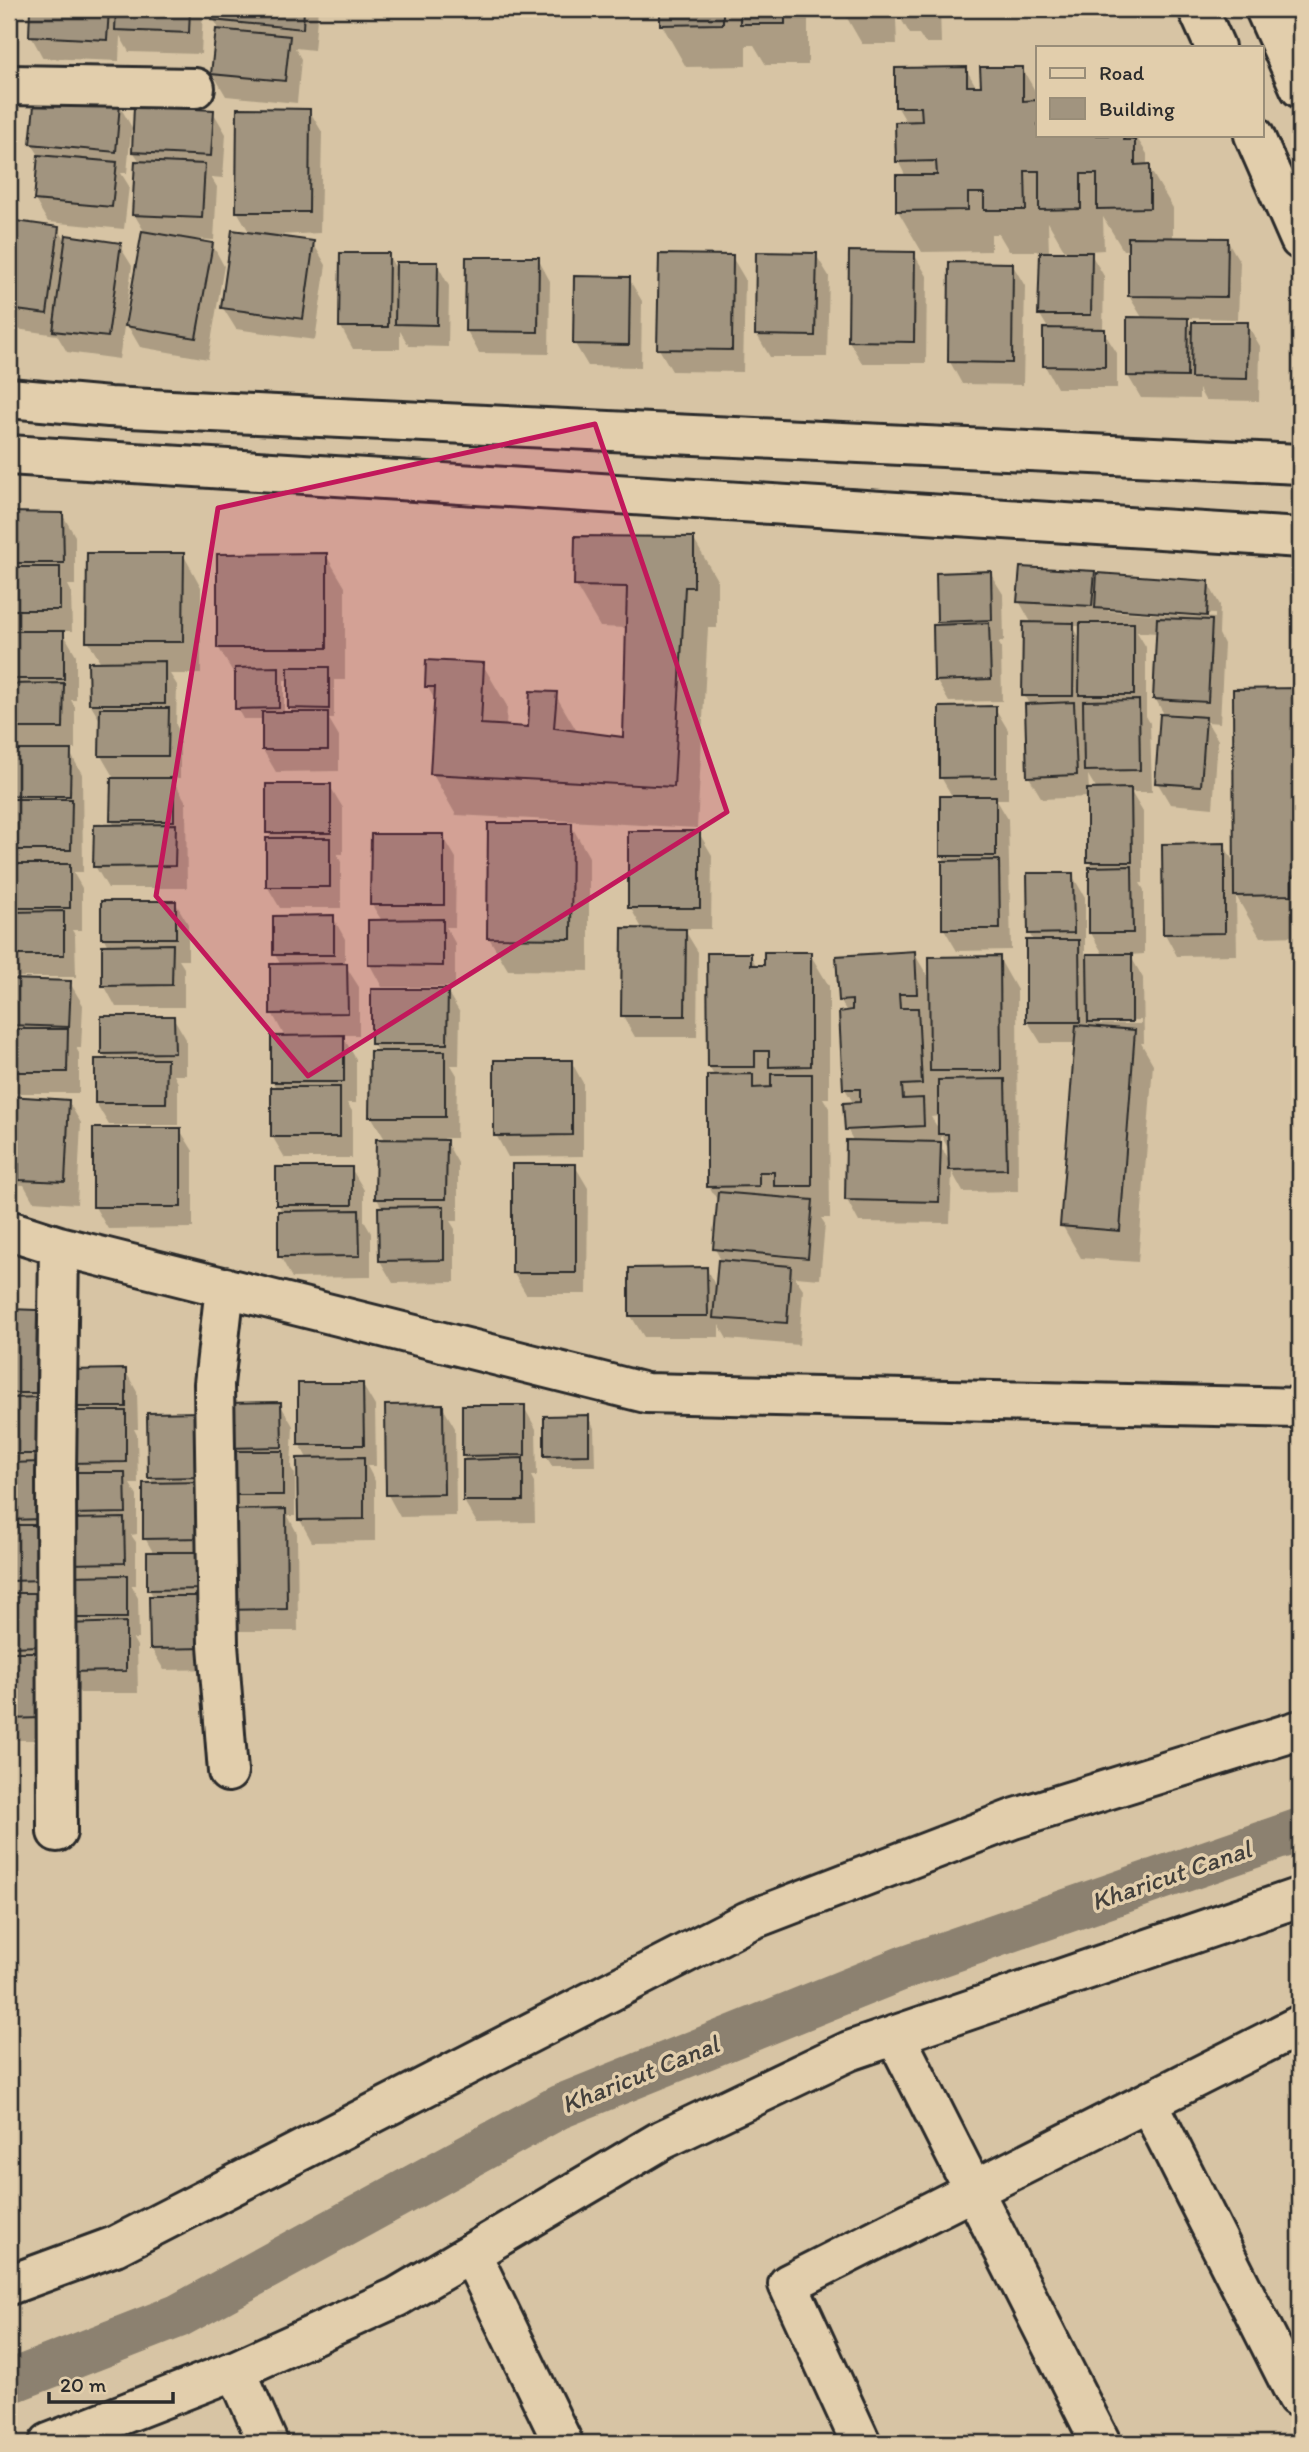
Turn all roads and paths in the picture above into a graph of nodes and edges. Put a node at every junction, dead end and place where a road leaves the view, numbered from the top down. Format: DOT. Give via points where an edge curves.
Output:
graph roads {
  1 [pos="1198,9"];
  2 [pos="1265,9"];
  3 [pos="1215,46"];
  4 [pos="9,85"];
  5 [pos="195,88"];
  6 [pos="1300,88"];
  7 [pos="1254,136"];
  8 [pos="1300,240"];
  9 [pos="9,398"];
  10 [pos="9,455"];
  11 [pos="1300,464"];
  12 [pos="1300,538"];
  13 [pos="9,1230"];
  14 [pos="59,1246"];
  15 [pos="225,1287"];
  16 [pos="1300,1408"];
  17 [pos="1300,1730"];
  18 [pos="228,1772"];
  19 [pos="57,1832"];
  20 [pos="1300,1897"];
  21 [pos="1300,2025"];
  22 [pos="895,2035"];
  23 [pos="1148,2102"];
  24 [pos="974,2191"];
  25 [pos="471,2253"];
  26 [pos="9,2285"];
  27 [pos="236,2370"];
  28 [pos="1297,2398"];
  29 [pos="103,2433"];
  30 [pos="49,2443"];
  31 [pos="268,2443"];
  32 [pos="562,2443"];
  33 [pos="861,2443"];
  34 [pos="1101,2443"];
  1 -- 3 [label="street"];
  2 -- 6 [label="street"];
  4 -- 5 [label="street"];
  7 -- 8 [label="street"];
  9 -- 11 [label="street" via="109,407"];
  10 -- 12 [label="street"];
  13 -- 14 [label="street"];
  14 -- 15 [label="street"];
  14 -- 19 [label="street"];
  15 -- 16 [label="street" via="646,1393"];
  15 -- 18 [label="street" via="214,1384 218,1645"];
  17 -- 26 [label="street" via="1013,1819 748,1921 115,2246"];
  20 -- 22 [label="street"];
  21 -- 23 [label="street"];
  22 -- 24 [label="street"];
  22 -- 25 [label="street" via="849,2051 663,2140"];
  23 -- 24 [label="street"];
  23 -- 28 [label="street"];
  24 -- 33 [label="street" via="788,2284"];
  24 -- 34 [label="street"];
  25 -- 27 [label="street" via="397,2297"];
  25 -- 32 [label="street"];
  27 -- 29 [label="street"];
  27 -- 31 [label="street"];
  29 -- 30 [label="street"];
}
